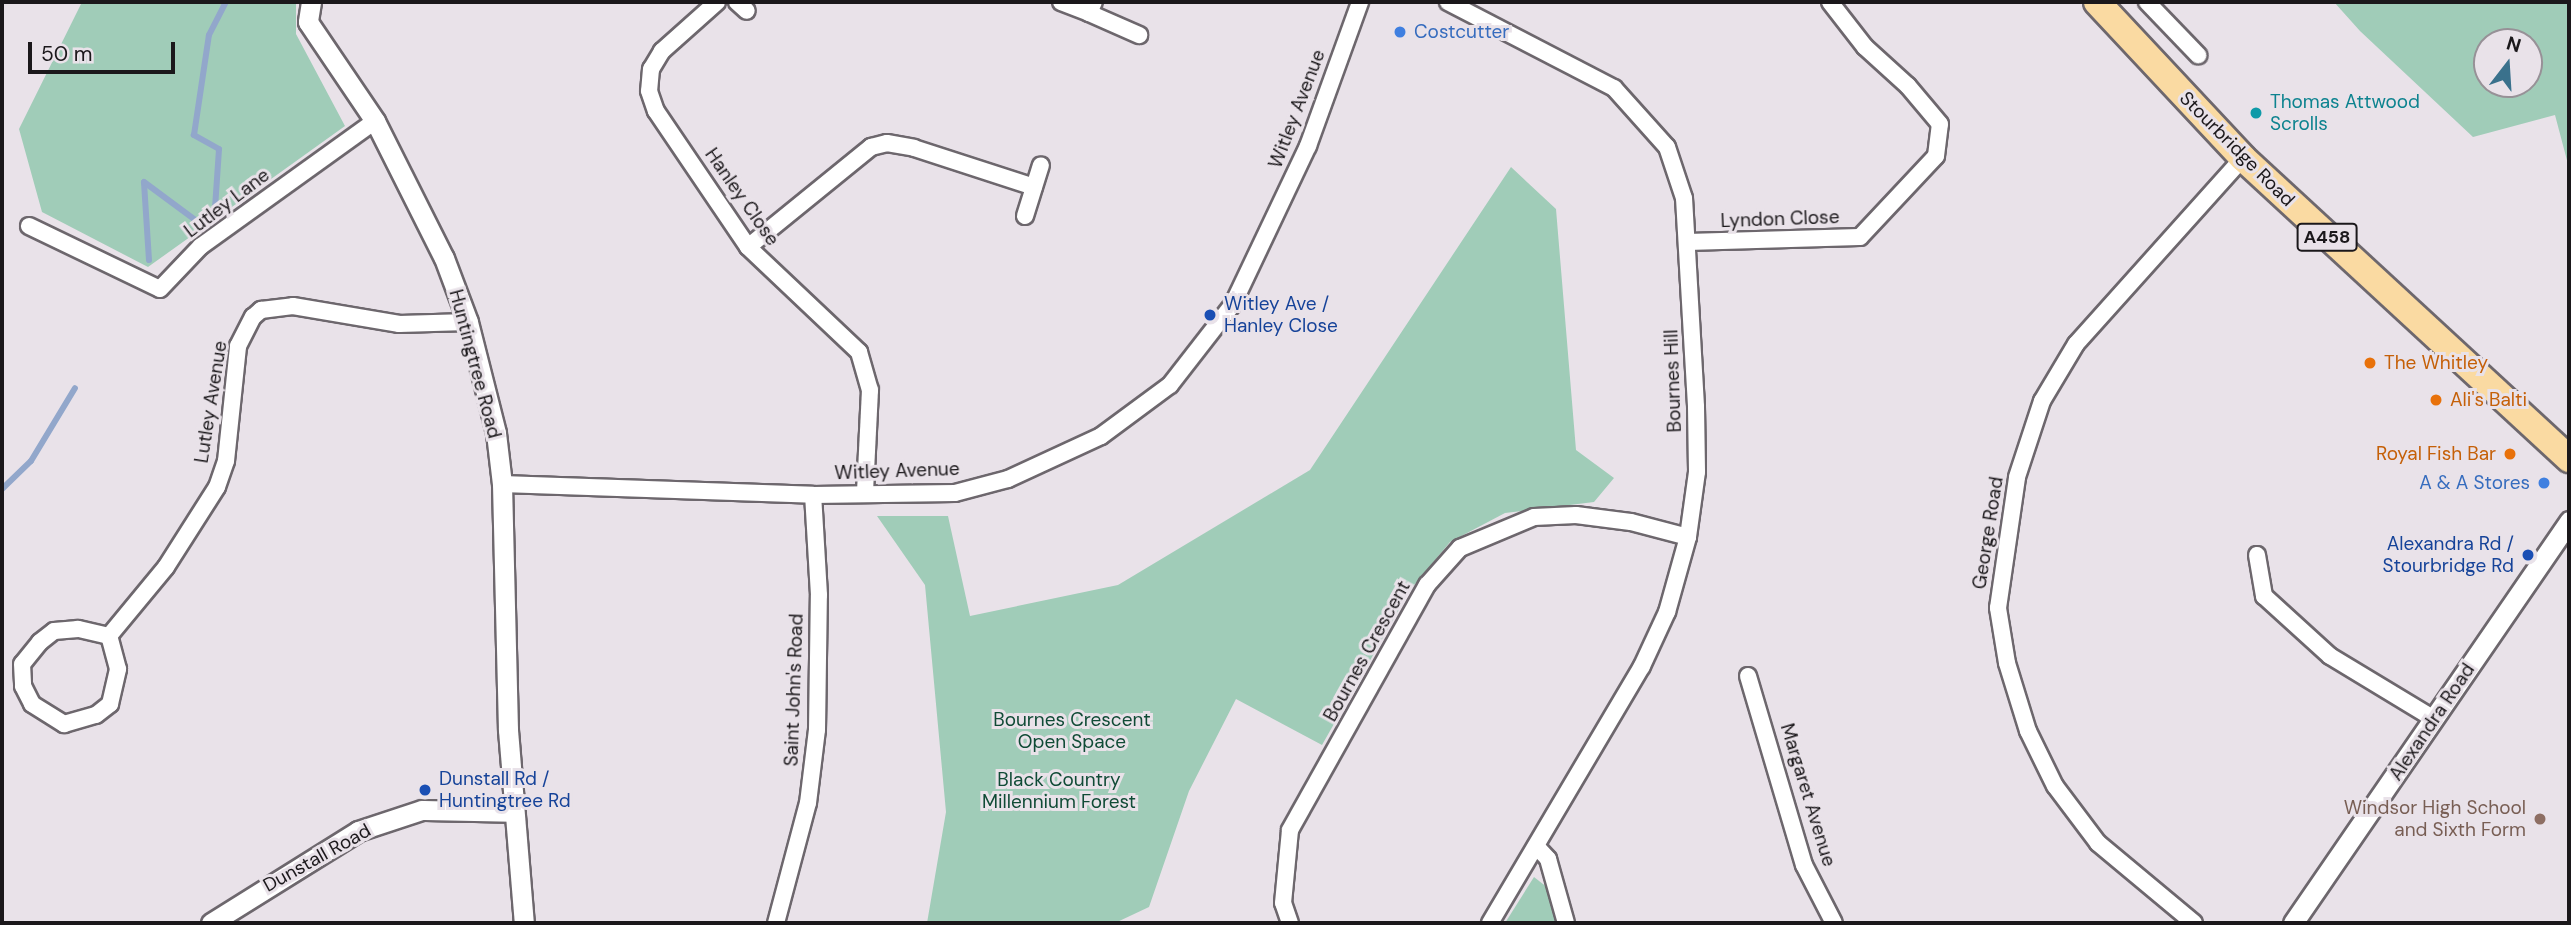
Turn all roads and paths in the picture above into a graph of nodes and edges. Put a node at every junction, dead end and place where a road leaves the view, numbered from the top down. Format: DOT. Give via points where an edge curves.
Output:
graph roads {
  1 [pos="717,2"];
  2 [pos="1061,2"];
  3 [pos="1360,2"];
  4 [pos="1448,2"];
  5 [pos="1829,2"];
  6 [pos="2097,2"];
  7 [pos="2147,2"];
  8 [pos="310,6"];
  9 [pos="1092,7"];
  10 [pos="1139,35"];
  11 [pos="2198,55"];
  12 [pos="375,121"];
  13 [pos="2243,158"];
  14 [pos="1041,166"];
  15 [pos="1034,187"];
  16 [pos="1025,216"];
  17 [pos="29,226"];
  18 [pos="1686,242"];
  19 [pos="748,247"];
  20 [pos="468,322"];
  21 [pos="2569,459"];
  22 [pos="502,484"];
  23 [pos="865,494"];
  24 [pos="813,495"];
  25 [pos="2569,521"];
  26 [pos="1688,537"];
  27 [pos="2257,555"];
  28 [pos="108,636"];
  29 [pos="1748,676"];
  30 [pos="2434,719"];
  31 [pos="514,812"];
  32 [pos="1536,846"];
  33 [pos="211,923"];
  34 [pos="524,923"];
  35 [pos="776,923"];
  36 [pos="1290,923"];
  37 [pos="1490,923"];
  38 [pos="1566,923"];
  39 [pos="1834,923"];
  40 [pos="2193,923"];
  41 [pos="2293,923"];
  1 -- 19 [label="street, Hanley Close" via="662,51 652,69 649,91 656,111"];
  2 -- 9 [label="street"];
  3 -- 23 [label="street, Witley Avenue" via="1308,146 1233,304 1170,385 1101,436 1008,479 955,493"];
  4 -- 18 [label="street, Bournes Hill" via="1614,88 1643,117 1667,147 1676,170 1684,198"];
  5 -- 18 [label="street, Lyndon Close" via="1865,47 1908,86 1940,124 1936,156 1860,237"];
  6 -- 13 [label="highway, Stourbridge Road / A458"];
  7 -- 11 [label="street"];
  8 -- 12 [label="street, Huntingtree Road" via="308,22 321,47"];
  9 -- 10 [label="street"];
  12 -- 17 [label="street, Lutley Lane" via="201,246 160,289"];
  12 -- 20 [label="street, Huntingtree Road" via="420,204"];
  13 -- 21 [label="highway, Stourbridge Road / A458"];
  13 -- 40 [label="street, George Road" via="2076,344 2042,401 2017,477 1998,608 2007,663 2028,731 2056,786 2098,843"];
  14 -- 15 [label="street"];
  15 -- 16 [label="street"];
  15 -- 19 [label="street" via="906,146 871,147"];
  18 -- 26 [label="street, Bournes Hill" via="1697,472"];
  19 -- 23 [label="street, Hanley Close" via="859,352 870,390"];
  20 -- 22 [label="street, Huntingtree Road" via="496,433"];
  20 -- 28 [label="street, Lutley Avenue" via="399,324 293,306 261,310 238,346 226,461 209,507"];
  22 -- 24 [label="street, Witley Avenue"];
  22 -- 31 [label="street, Huntingtree Road" via="502,588"];
  23 -- 24 [label="street, Witley Avenue"];
  24 -- 35 [label="street, Saint John's Road" via="819,595 817,730 808,803"];
  25 -- 30 [label="street, Alexandra Road"];
  26 -- 32 [label="street, Bournes Hill" via="1667,612 1642,666"];
  26 -- 36 [label="street, Bournes Crescent" via="1631,522 1576,515 1534,517 1460,548 1427,585 1290,830 1283,891"];
  27 -- 30 [label="street" via="2264,596 2330,656"];
  28 -- 28 [label="street" via="118,669 110,704 96,716 64,724 32,704 23,686 22,664 40,642 54,631 78,629"];
  29 -- 39 [label="street, Margaret Avenue" via="1804,864"];
  30 -- 41 [label="street, Alexandra Road"];
  31 -- 33 [label="street, Dunstall Road" via="422,810 358,831"];
  31 -- 34 [label="street, Huntingtree Road"];
  32 -- 37 [label="street, Bournes Hill"];
  32 -- 38 [label="street" via="1548,859"];
}
